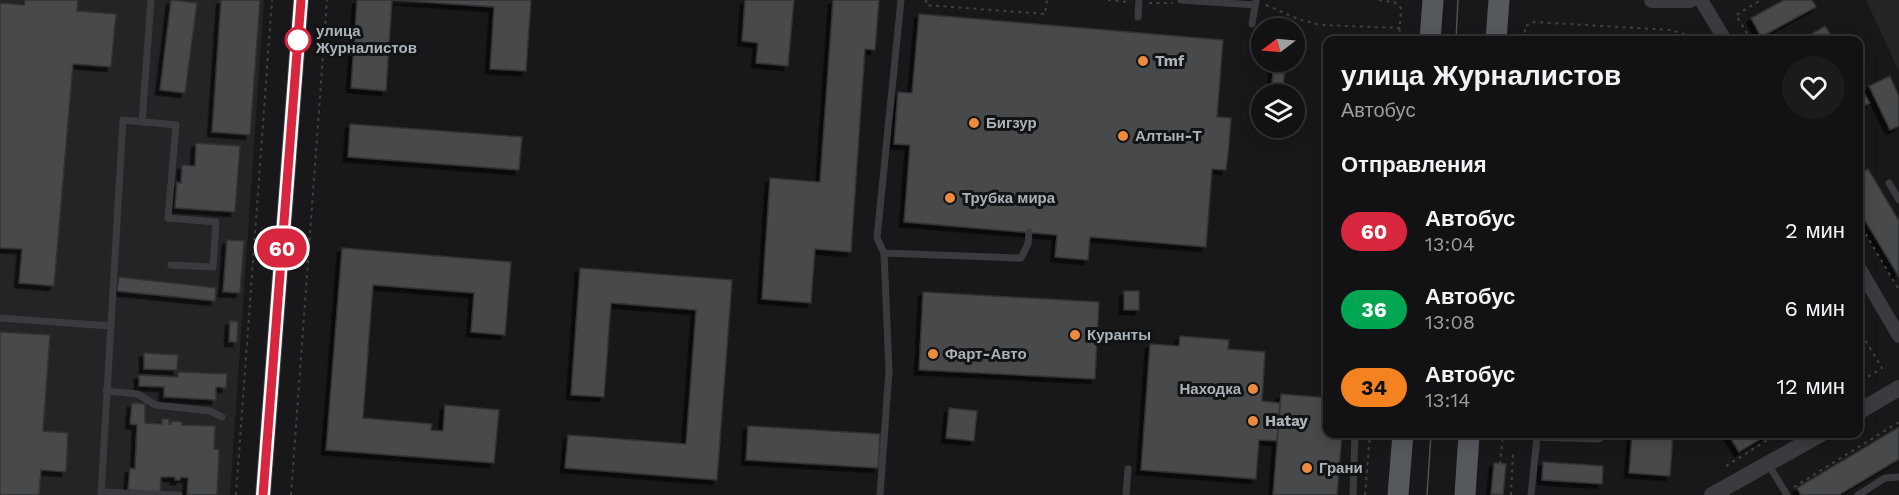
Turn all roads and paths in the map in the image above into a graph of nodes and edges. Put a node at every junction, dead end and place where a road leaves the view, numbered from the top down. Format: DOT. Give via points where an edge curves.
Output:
graph roads {
  1 [pos="151,0"];
  2 [pos="272,0"];
  3 [pos="301,0"];
  4 [pos="327,0"];
  5 [pos="902,0"];
  6 [pos="926,0"];
  7 [pos="1047,0"];
  8 [pos="1139,0"];
  9 [pos="1181,0"];
  10 [pos="1379,0"];
  11 [pos="1432,0"];
  12 [pos="1499,0"];
  13 [pos="1652,0"];
  14 [pos="1690,0"];
  15 [pos="1701,0"];
  16 [pos="1761,0"];
  17 [pos="1256,2"];
  18 [pos="1138,17"];
  19 [pos="1253,18"];
  20 [pos="1399,36"];
  21 [pos="1430,36"];
  22 [pos="1496,36"];
  23 [pos="1525,36"];
  24 [pos="1688,36"];
  25 [pos="1723,36"];
  26 [pos="1749,36"];
  27 [pos="142,122"];
  28 [pos="1889,183"];
  29 [pos="1899,200"];
  30 [pos="1863,229"];
  31 [pos="1029,232"];
  32 [pos="884,253"];
  33 [pos="171,265"];
  34 [pos="1863,275"];
  35 [pos="1899,290"];
  36 [pos="0,318"];
  37 [pos="110,326"];
  38 [pos="1863,336"];
  39 [pos="1899,336"];
  40 [pos="1863,380"];
  41 [pos="1899,388"];
  42 [pos="106,391"];
  43 [pos="1863,409"];
  44 [pos="222,417"];
  45 [pos="1899,422"];
  46 [pos="1355,438"];
  47 [pos="1370,438"];
  48 [pos="1403,438"];
  49 [pos="1469,438"];
  50 [pos="1503,438"];
  51 [pos="1538,438"];
  52 [pos="1568,438"];
  53 [pos="1600,438"];
  54 [pos="1771,438"];
  55 [pos="1814,438"];
  56 [pos="1513,452"];
  57 [pos="1500,464"];
  58 [pos="1768,464"];
  59 [pos="1726,466"];
  60 [pos="1128,469"];
  61 [pos="1899,477"];
  62 [pos="101,494"];
  63 [pos="1786,494"];
  64 [pos="179,495"];
  65 [pos="236,495"];
  66 [pos="263,495"];
  67 [pos="291,495"];
  68 [pos="880,495"];
  69 [pos="1126,495"];
  70 [pos="1353,495"];
  71 [pos="1365,495"];
  72 [pos="1398,495"];
  73 [pos="1465,495"];
  74 [pos="1511,495"];
  75 [pos="1531,495"];
  76 [pos="1712,495"];
  77 [pos="1858,495"];
  1 -- 27 [label="lane"];
  2 -- 65 [label="path"];
  3 -- 66 [label="street"];
  4 -- 67 [label="path"];
  5 -- 32 [label="lane" via="878,238"];
  6 -- 7 [label="path" via="926,4 1045,14"];
  8 -- 18 [label="lane"];
  9 -- 17 [label="lane"];
  10 -- 20 [label="path" via="1394,2 1401,8"];
  11 -- 21 [label="main road"];
  12 -- 22 [label="main road"];
  13 -- 14 [label="street"];
  15 -- 25 [label="street"];
  16 -- 26 [label="path" via="1736,15"];
  17 -- 19 [label="lane"];
  23 -- 24 [label="path" via="1525,26 1534,22 1671,30"];
  27 -- 33 [label="lane" via="176,125 168,218 216,222 213,267"];
  27 -- 37 [label="lane" via="123,120"];
  28 -- 29 [label="lane"];
  30 -- 35 [label="path"];
  31 -- 32 [label="lane" via="1021,258"];
  32 -- 68 [label="lane" via="889,371"];
  34 -- 39 [label="street"];
  36 -- 37 [label="lane"];
  37 -- 42 [label="lane"];
  38 -- 40 [label="path" via="1882,368"];
  41 -- 43 [label="street"];
  42 -- 44 [label="lane" via="138,394 155,405 210,411"];
  42 -- 62 [label="lane"];
  45 -- 63 [label="path"];
  46 -- 70 [label="lane"];
  47 -- 71 [label="path"];
  48 -- 72 [label="main road"];
  49 -- 73 [label="main road"];
  50 -- 57 [label="path"];
  51 -- 75 [label="lane"];
  52 -- 53 [label="lane"];
  54 -- 59 [label="path"];
  55 -- 58 [label="street"];
  56 -- 74 [label="path"];
  58 -- 63 [label="lane"];
  58 -- 76 [label="street"];
  60 -- 69 [label="lane"];
  61 -- 77 [label="lane" via="1885,478"];
  62 -- 64 [label="lane"];
}
